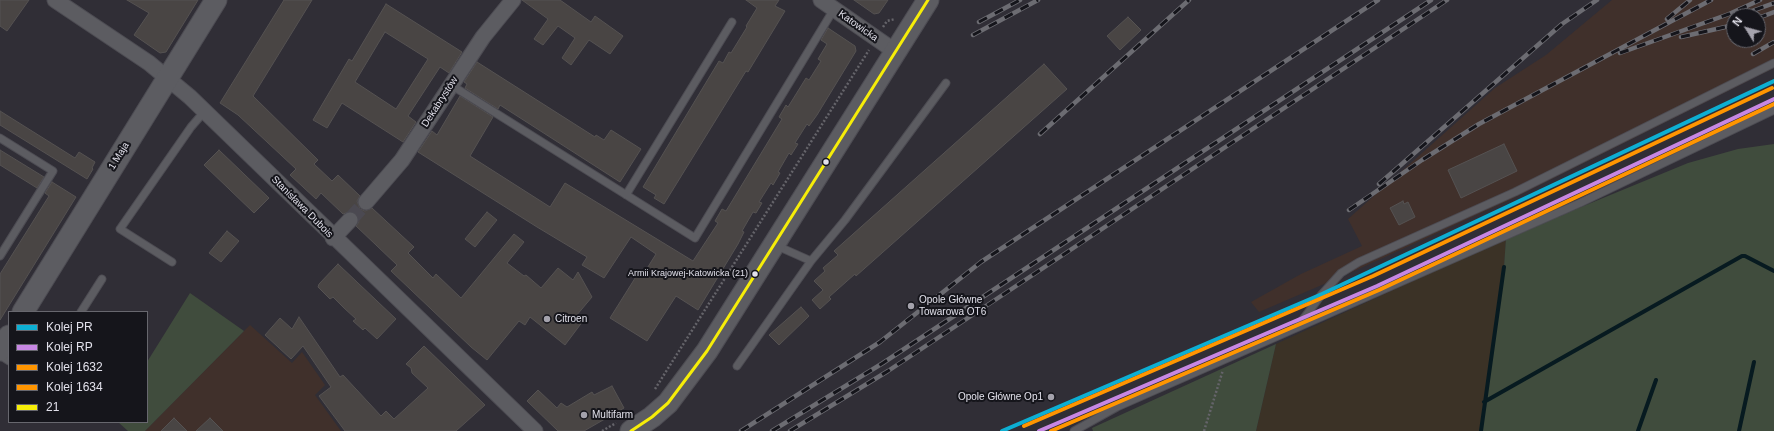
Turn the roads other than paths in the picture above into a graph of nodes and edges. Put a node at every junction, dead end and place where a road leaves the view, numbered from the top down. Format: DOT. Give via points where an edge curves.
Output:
graph roads {
  1 [pos="55,0"];
  2 [pos="216,0"];
  3 [pos="513,0"];
  4 [pos="821,0"];
  5 [pos="928,0"];
  6 [pos="834,9"];
  7 [pos="732,22"];
  8 [pos="896,52"];
  9 [pos="1774,63"];
  10 [pos="168,78"];
  11 [pos="946,83"];
  12 [pos="451,85"];
  13 [pos="1774,110"];
  14 [pos="204,112"];
  15 [pos="0,138"];
  16 [pos="626,195"];
  17 [pos="366,202"];
  18 [pos="350,220"];
  19 [pos="333,238"];
  20 [pos="773,244"];
  21 [pos="0,256"];
  22 [pos="811,261"];
  23 [pos="172,262"];
  24 [pos="102,279"];
  25 [pos="24,311"];
  26 [pos="82,311"];
  27 [pos="1298,326"];
  28 [pos="8,338"];
  29 [pos="0,350"];
  30 [pos="737,366"];
  31 [pos="535,431"];
  32 [pos="631,431"];
  33 [pos="1074,431"];
  1 -- 10 [label="street, Stanisława Dubois"];
  2 -- 10 [label="street, 1 Maja"];
  3 -- 12 [label="street, Dekabrystów" via="483,37"];
  4 -- 6 [label="street, Katowicka"];
  5 -- 8 [label="street"];
  6 -- 8 [label="street, Katowicka"];
  6 -- 16 [label="lane" via="695,238"];
  7 -- 16 [label="lane"];
  8 -- 20 [label="street"];
  9 -- 27 [label="lane" via="1515,192 1359,262 1341,273"];
  10 -- 14 [label="street, Stanisława Dubois"];
  10 -- 25 [label="street, 1 Maja"];
  11 -- 22 [label="lane"];
  12 -- 16 [label="lane"];
  12 -- 17 [label="street, Dekabrystów" via="402,160"];
  13 -- 27 [label="lane" via="1580,203"];
  14 -- 19 [label="street, Stanisława Dubois"];
  14 -- 23 [label="lane" via="120,229"];
  15 -- 21 [label="lane" via="53,171"];
  18 -- 19 [label="street"];
  19 -- 31 [label="street, Stanisława Dubois"];
  20 -- 22 [label="lane"];
  20 -- 32 [label="street" via="683,385 668,403"];
  22 -- 30 [label="lane"];
  24 -- 26 [label="lane"];
  27 -- 33 [label="lane" via="1117,407"];
  28 -- 29 [label="street"];
}
